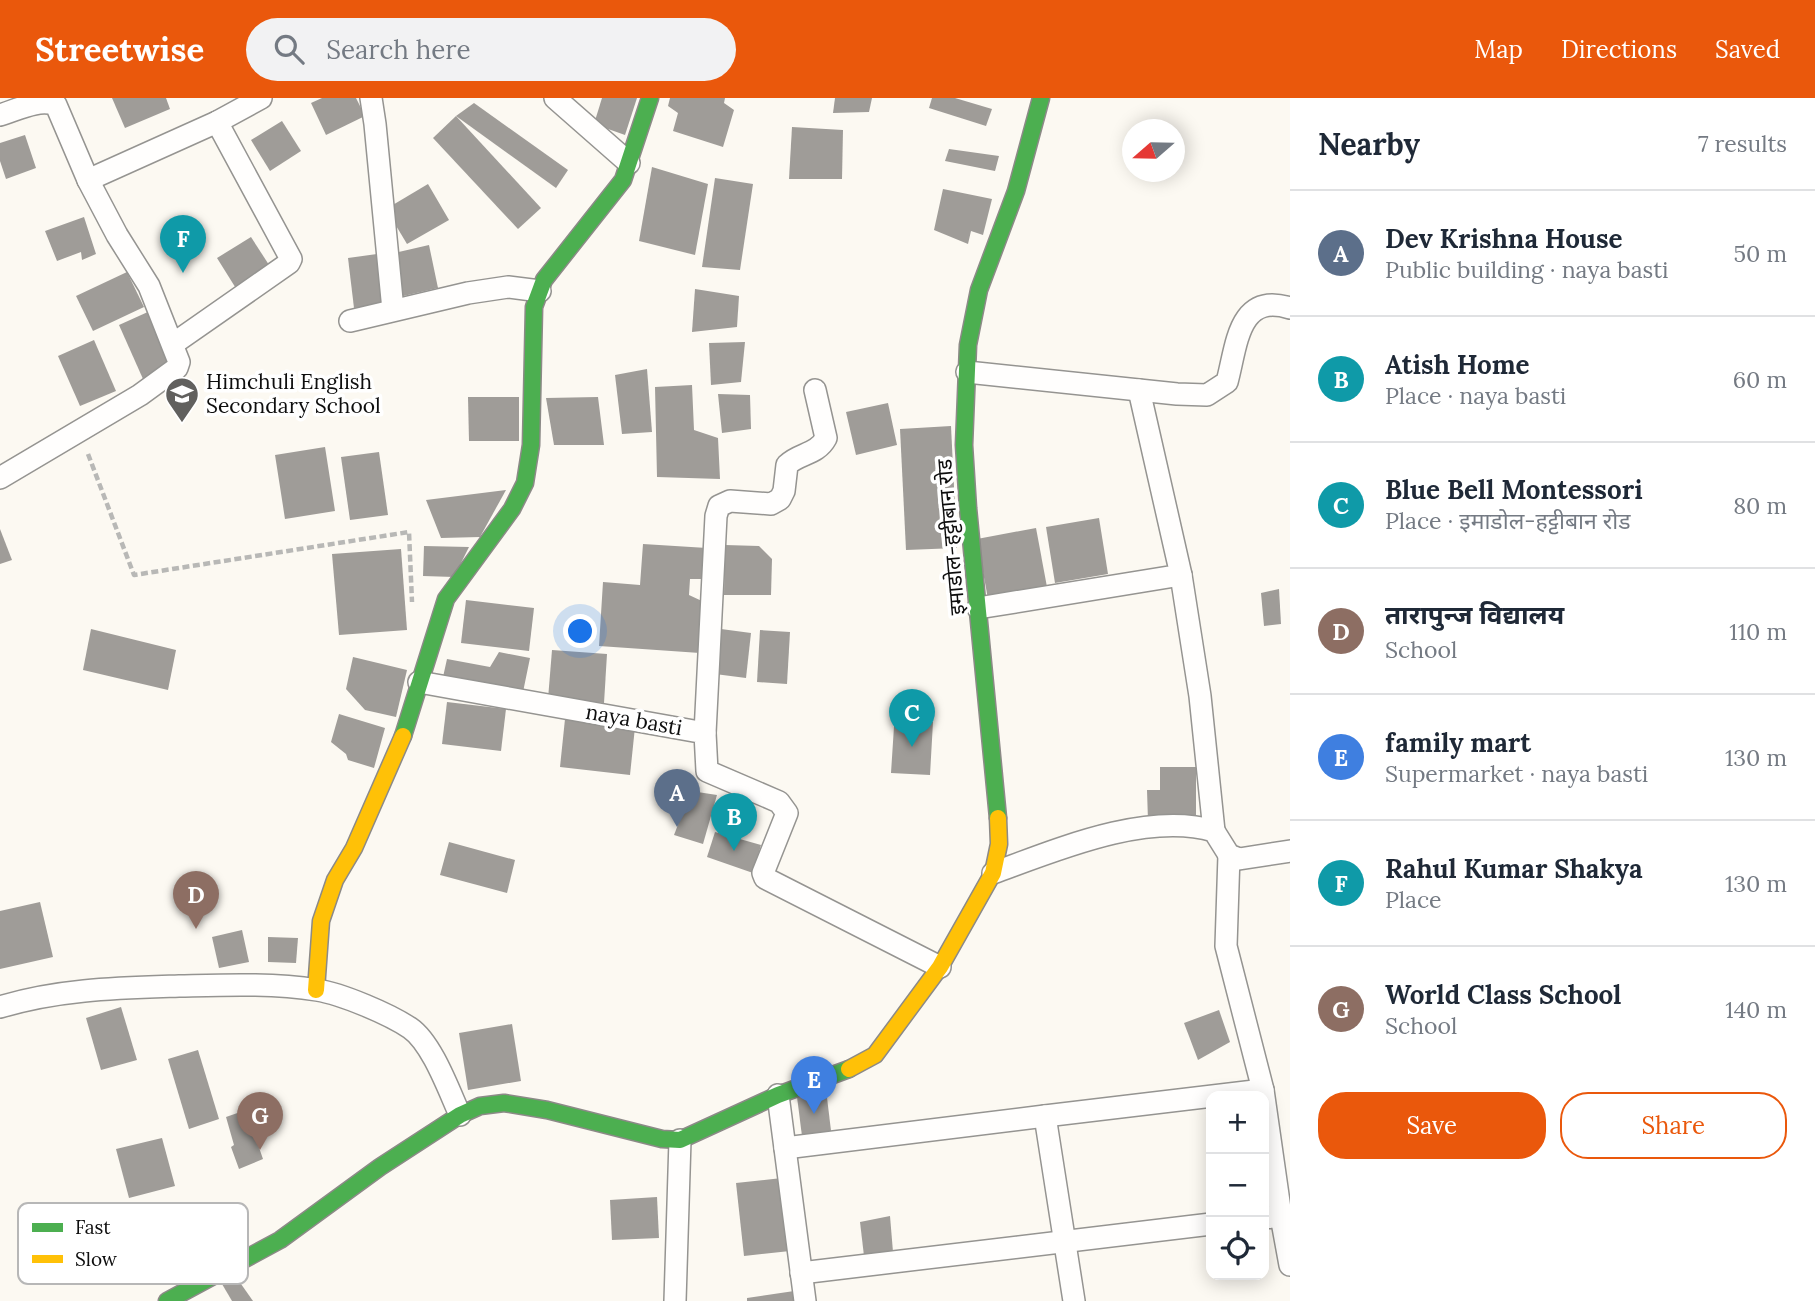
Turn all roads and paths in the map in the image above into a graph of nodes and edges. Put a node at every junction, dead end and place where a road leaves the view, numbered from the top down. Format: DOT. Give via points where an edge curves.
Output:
graph roads {
  1 [pos="261,98"];
  2 [pos="555,98"];
  3 [pos="650,98"];
  4 [pos="1041,98"];
  5 [pos="373,99"];
  6 [pos="0,116"];
  7 [pos="217,122"];
  8 [pos="629,163"];
  9 [pos="88,180"];
  10 [pos="540,291"];
  11 [pos="1290,308"];
  12 [pos="393,310"];
  13 [pos="350,321"];
  14 [pos="173,344"];
  15 [pos="967,372"];
  16 [pos="815,390"];
  17 [pos="1139,390"];
  18 [pos="79,430"];
  19 [pos="0,478"];
  20 [pos="1181,575"];
  21 [pos="978,608"];
  22 [pos="435,631"];
  23 [pos="419,682"];
  24 [pos="705,733"];
  25 [pos="1214,831"];
  26 [pos="1290,851"];
  27 [pos="1229,855"];
  28 [pos="993,873"];
  29 [pos="940,967"];
  30 [pos="316,990"];
  31 [pos="0,1007"];
  32 [pos="1263,1090"];
  33 [pos="778,1095"];
  34 [pos="460,1115"];
  35 [pos="1045,1116"];
  36 [pos="680,1140"];
  37 [pos="785,1147"];
  38 [pos="1272,1217"];
  39 [pos="1206,1225"];
  40 [pos="1065,1242"];
  41 [pos="248,1257"];
  42 [pos="1290,1265"];
  43 [pos="801,1273"];
  44 [pos="198,1284"];
  45 [pos="167,1301"];
  46 [pos="675,1301"];
  47 [pos="805,1301"];
  48 [pos="1074,1301"];
  1 -- 7 [label="street"];
  2 -- 8 [label="street"];
  3 -- 8 [label="street"];
  4 -- 15 [label="street, इमाडोल-हट्टीबान रोड" via="1016,191 979,290"];
  5 -- 12 [label="street"];
  6 -- 9 [label="street" via="40,103 56,105"];
  7 -- 9 [label="street"];
  7 -- 14 [label="street" via="291,258"];
  8 -- 10 [label="street" via="623,180"];
  9 -- 14 [label="street" via="149,286"];
  10 -- 12 [label="street" via="508,287"];
  10 -- 22 [label="street" via="534,307 531,445 525,483 512,509 446,599"];
  11 -- 17 [label="street" via="1266,303 1251,311 1227,382 1207,395"];
  12 -- 13 [label="street"];
  14 -- 18 [label="street" via="177,368"];
  15 -- 17 [label="street"];
  15 -- 21 [label="street, इमाडोल-हट्टीबान रोड" via="964,445"];
  16 -- 24 [label="street" via="826,438 822,447 787,465 780,499 771,504 730,501 719,506"];
  17 -- 20 [label="street"];
  18 -- 19 [label="street"];
  18 -- 22 [label="path" via="134,575 409,532 413,622"];
  20 -- 21 [label="street"];
  20 -- 25 [label="street"];
  21 -- 28 [label="street, इमाडोल-हट्टीबान रोड" via="998,805 999,844"];
  22 -- 23 [label="street"];
  23 -- 24 [label="street, naya basti"];
  23 -- 30 [label="street" via="409,722 354,848 334,880 321,922"];
  24 -- 29 [label="street, naya basti" via="707,771 779,802 787,813 765,878"];
  25 -- 27 [label="street"];
  25 -- 28 [label="street" via="1147,827 1082,841"];
  26 -- 27 [label="street" via="1253,859"];
  27 -- 32 [label="street" via="1226,946"];
  28 -- 29 [label="street, इमाडोल-हट्टीबान रोड"];
  29 -- 33 [label="street, इमाडोल-हट्टीबान रोड" via="875,1055"];
  30 -- 31 [label="street" via="241,984 91,988"];
  30 -- 34 [label="street" via="412,1029 433,1056"];
  32 -- 35 [label="street"];
  32 -- 38 [label="street"];
  33 -- 36 [label="street, इमाडोल-हट्टीबान रोड"];
  33 -- 37 [label="street"];
  34 -- 36 [label="street" via="504,1103"];
  34 -- 41 [label="street"];
  35 -- 37 [label="street"];
  35 -- 40 [label="street"];
  36 -- 46 [label="street"];
  37 -- 43 [label="street"];
  38 -- 42 [label="street"];
  39 -- 40 [label="street"];
  40 -- 43 [label="street"];
  40 -- 48 [label="street"];
  43 -- 47 [label="street"];
  44 -- 45 [label="street"];
}
